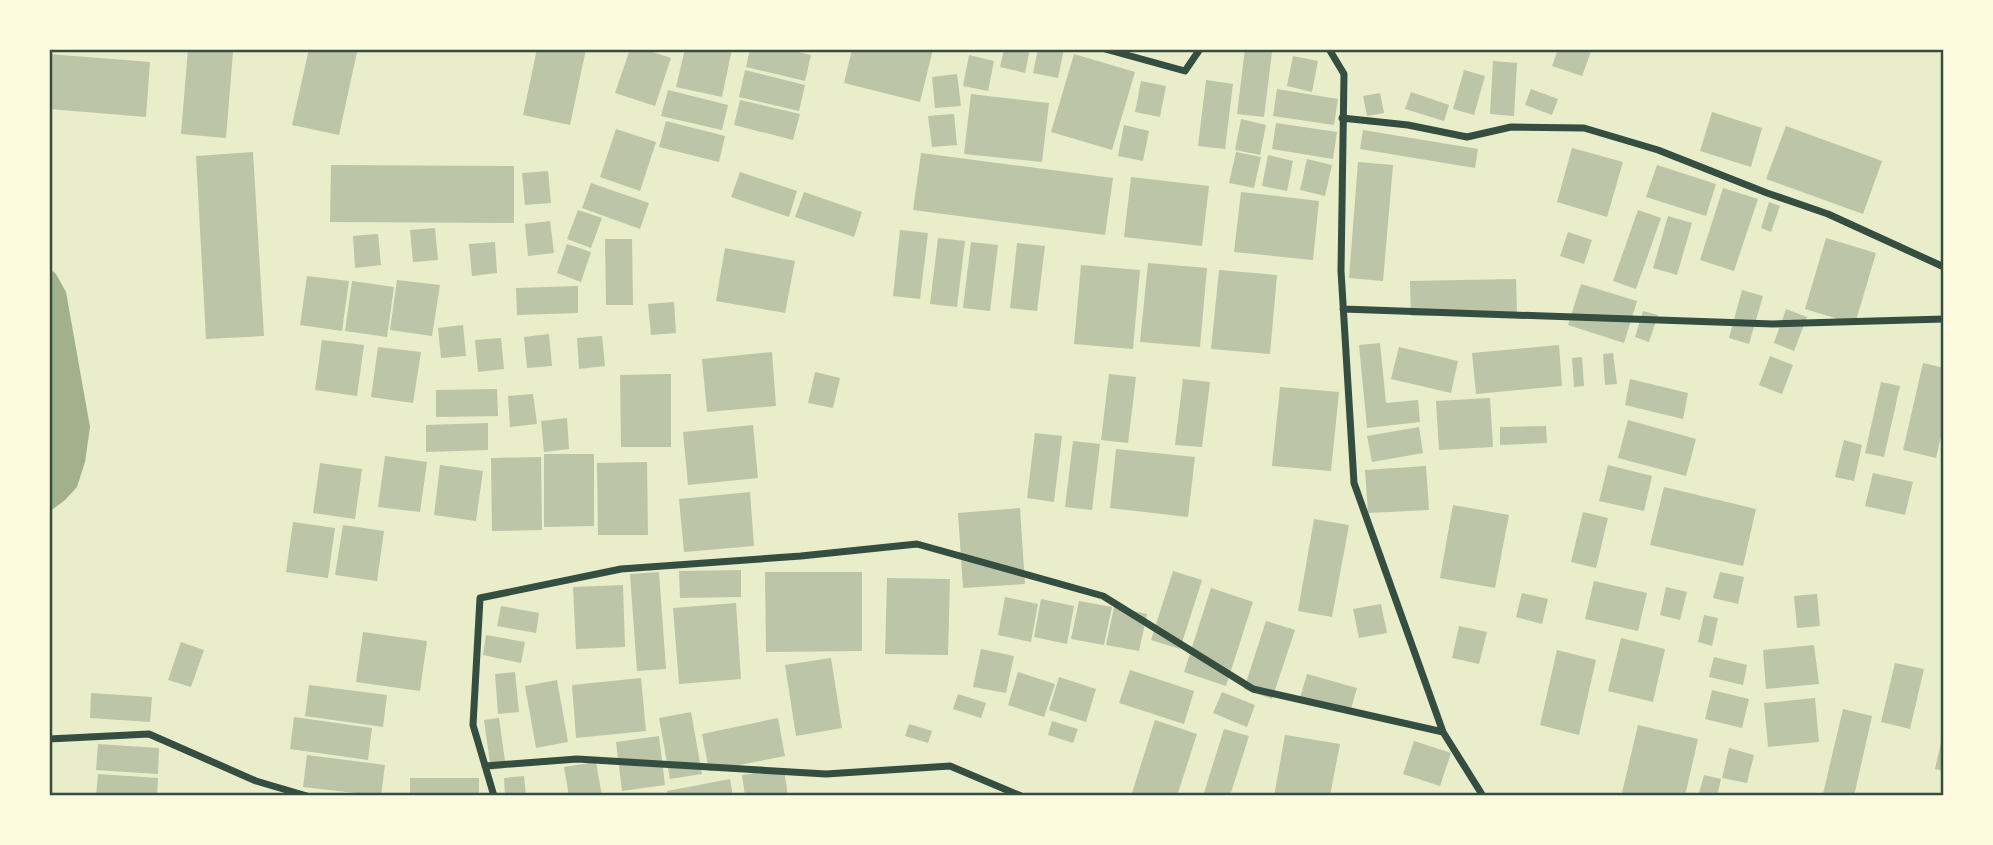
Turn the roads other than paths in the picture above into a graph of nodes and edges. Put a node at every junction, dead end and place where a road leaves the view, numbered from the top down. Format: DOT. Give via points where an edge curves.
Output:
graph roads {
  1 [pos="1105,49"];
  2 [pos="1200,49"];
  3 [pos="1329,49"];
  4 [pos="1342,118"];
  5 [pos="1944,267"];
  6 [pos="1343,309"];
  7 [pos="1944,319"];
  8 [pos="1443,732"];
  9 [pos="49,739"];
  10 [pos="485,766"];
  11 [pos="307,796"];
  12 [pos="494,796"];
  13 [pos="1021,796"];
  14 [pos="1483,796"];
  1 -- 2 [label="street" via="1185,71"];
  3 -- 4 [label="street" via="1343,74"];
  4 -- 5 [label="street" via="1467,137 1511,127 1584,128 1658,149 1828,214"];
  4 -- 6 [label="street"];
  6 -- 7 [label="street" via="1773,324"];
  6 -- 8 [label="street" via="1353,483"];
  8 -- 10 [label="street" via="1253,689 1103,596 917,544 621,569 480,598 473,725"];
  8 -- 14 [label="street"];
  9 -- 11 [label="street" via="149,734 256,781"];
  10 -- 12 [label="street"];
  10 -- 13 [label="street" via="577,759 826,774 950,766"];
}
